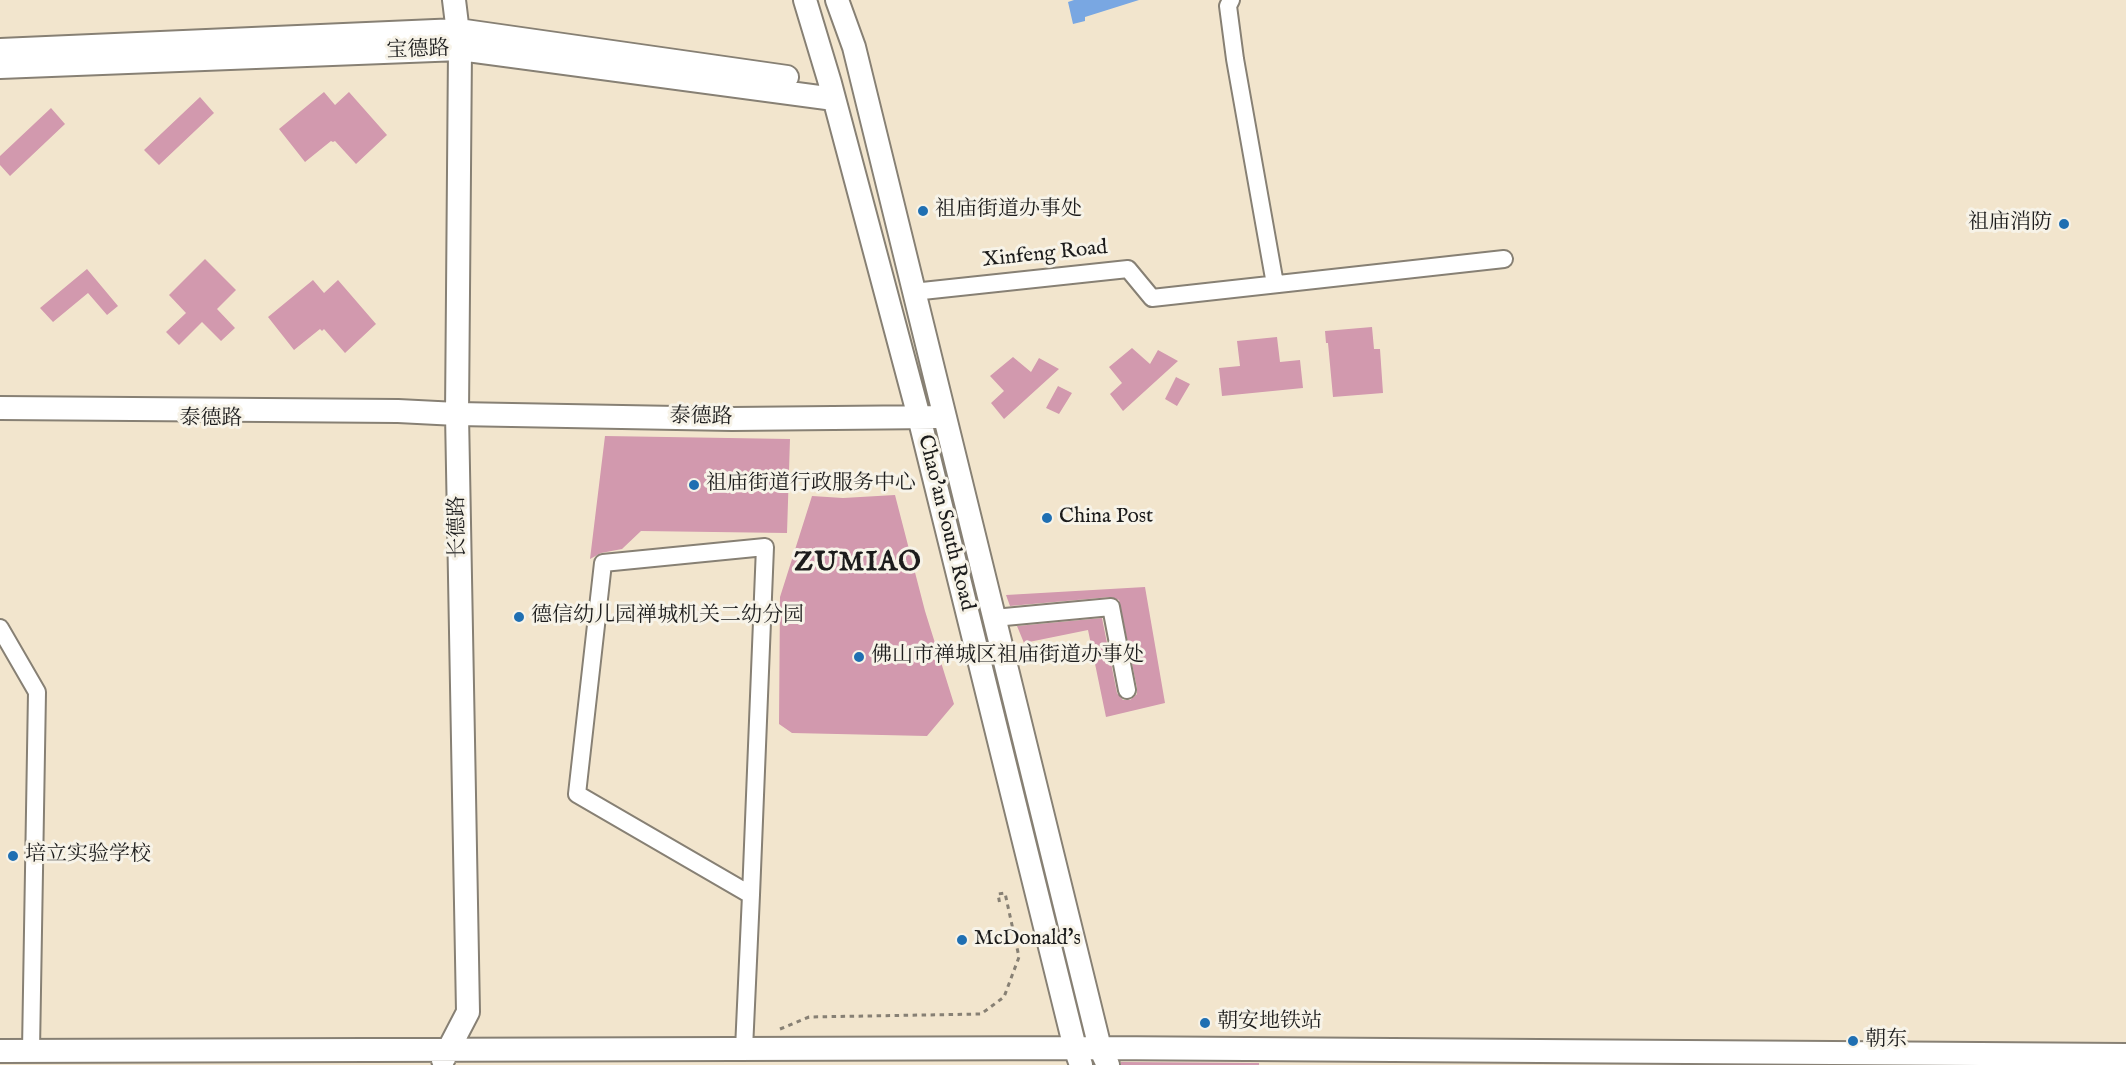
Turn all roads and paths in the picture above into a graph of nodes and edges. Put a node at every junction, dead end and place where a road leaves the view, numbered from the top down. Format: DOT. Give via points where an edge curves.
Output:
graph roads {
  1 [pos="454,0"];
  2 [pos="805,0"];
  3 [pos="837,0"];
  4 [pos="1231,0"];
  5 [pos="459,40"];
  6 [pos="0,50"];
  7 [pos="0,67"];
  8 [pos="832,91"];
  9 [pos="1504,259"];
  10 [pos="1275,284"];
  11 [pos="913,292"];
  12 [pos="0,408"];
  13 [pos="458,414"];
  14 [pos="919,417"];
  15 [pos="944,417"];
  16 [pos="0,418"];
  17 [pos="994,618"];
  18 [pos="0,628"];
  19 [pos="1127,690"];
  20 [pos="751,895"];
  21 [pos="1000,905"];
  22 [pos="775,1030"];
  23 [pos="2126,1043"];
  24 [pos="744,1049"];
  25 [pos="31,1050"];
  26 [pos="0,1051"];
  27 [pos="2087,1055"];
  28 [pos="2126,1055"];
  29 [pos="444,1057"];
  30 [pos="1078,1057"];
  31 [pos="1104,1057"];
  1 -- 5 [label="main road, 长德路"];
  2 -- 8 [label="main road, Chao'an South Road"];
  3 -- 11 [label="main road, Chao'an South Road" via="854,47"];
  4 -- 10 [label="street" via="1228,6 1234,59"];
  5 -- 6 [label="main road, 宝德路"];
  5 -- 7 [label="main road, 宝德路"];
  5 -- 8 [label="main road, 宝德路"];
  5 -- 13 [label="main road, 长德路"];
  8 -- 14 [label="main road, Chao'an South Road"];
  9 -- 10 [label="street, Xinfeng Road"];
  10 -- 11 [label="street, Xinfeng Road" via="1152,298 1128,269"];
  11 -- 15 [label="main road, Chao'an South Road"];
  12 -- 13 [label="main road, 泰德路"];
  13 -- 14 [label="main road, 泰德路" via="732,419"];
  13 -- 16 [label="main road, 泰德路" via="402,422"];
  13 -- 29 [label="main road, 长德路" via="468,1012"];
  14 -- 15 [label="main road, 泰德路"];
  14 -- 30 [label="main road, Chao'an South Road"];
  15 -- 17 [label="main road, Chao'an South Road"];
  17 -- 19 [label="street" via="1111,607"];
  17 -- 31 [label="main road, Chao'an South Road"];
  18 -- 25 [label="street" via="38,692"];
  20 -- 20 [label="street" via="765,548 603,563 578,794"];
  20 -- 24 [label="street"];
  21 -- 22 [label="path" via="998,894 1005,893 1019,957 1004,997 981,1014 809,1017"];
  23 -- 27 [label="main road"];
  24 -- 29 [label="main road"];
  24 -- 30 [label="main road"];
  25 -- 26 [label="main road"];
  25 -- 29 [label="main road"];
  27 -- 28 [label="main road"];
  27 -- 31 [label="main road"];
  30 -- 31 [label="main road"];
}
